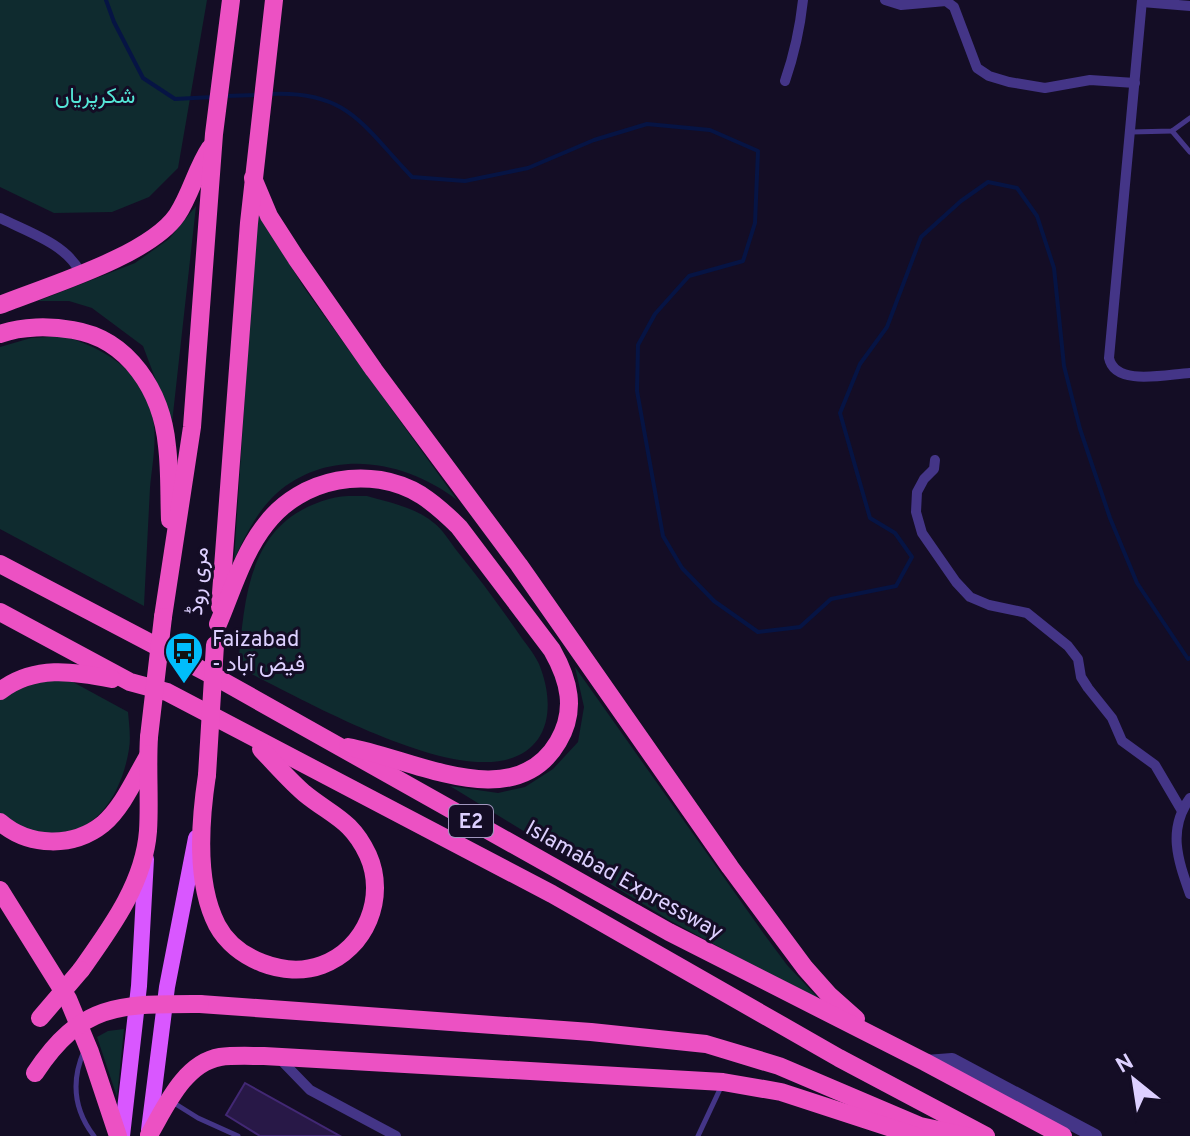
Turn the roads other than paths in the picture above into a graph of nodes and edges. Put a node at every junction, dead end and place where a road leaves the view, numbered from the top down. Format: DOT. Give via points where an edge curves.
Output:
graph roads {
  1 [pos="231,0"];
  2 [pos="274,0"];
  3 [pos="803,0"];
  4 [pos="885,0"];
  5 [pos="1142,1"];
  6 [pos="1190,6"];
  7 [pos="785,81"];
  8 [pos="1135,83"];
  9 [pos="1190,118"];
  10 [pos="1172,131"];
  11 [pos="1130,132"];
  12 [pos="214,138"];
  13 [pos="1190,152"];
  14 [pos="253,178"];
  15 [pos="0,218"];
  16 [pos="80,272"];
  17 [pos="0,305"];
  18 [pos="0,334"];
  19 [pos="1190,373"];
  20 [pos="935,460"];
  21 [pos="0,558"];
  22 [pos="0,564"];
  23 [pos="171,571"];
  24 [pos="20,574"];
  25 [pos="0,612"];
  26 [pos="218,624"];
  27 [pos="130,682"];
  28 [pos="0,691"];
  29 [pos="248,736"];
  30 [pos="334,744"];
  31 [pos="149,747"];
  32 [pos="1190,798"];
  33 [pos="202,807"];
  34 [pos="1182,811"];
  35 [pos="0,822"];
  36 [pos="148,834"];
  37 [pos="0,890"];
  38 [pos="1190,894"];
  39 [pos="40,1018"];
  40 [pos="873,1036"];
  41 [pos="87,1044"];
  42 [pos="278,1057"];
  43 [pos="925,1062"];
  44 [pos="35,1073"];
  45 [pos="723,1082"];
  46 [pos="169,1101"];
  47 [pos="94,1136"];
  48 [pos="120,1136"];
  49 [pos="149,1136"];
  50 [pos="238,1136"];
  51 [pos="396,1136"];
  52 [pos="698,1136"];
  53 [pos="916,1136"];
  54 [pos="967,1136"];
  55 [pos="986,1136"];
  56 [pos="1063,1136"];
  57 [pos="1095,1136"];
  1 -- 12 [label="highway, مری روڈ"];
  2 -- 14 [label="highway, مری روڈ"];
  3 -- 7 [label="street"];
  4 -- 8 [label="street" via="901,5 946,1 954,7 977,68 989,76 1045,88 1090,80"];
  5 -- 6 [label="street"];
  5 -- 8 [label="street"];
  8 -- 11 [label="street"];
  9 -- 10 [label="lane"];
  10 -- 11 [label="lane"];
  10 -- 13 [label="lane"];
  11 -- 19 [label="street" via="1111,367 1129,376"];
  12 -- 16 [label="highway" via="191,191 160,233"];
  12 -- 23 [label="highway, مری روڈ" via="192,427"];
  14 -- 26 [label="highway, مری روڈ"];
  14 -- 40 [label="highway" via="296,258 730,867 805,968"];
  15 -- 16 [label="street" via="65,252"];
  16 -- 17 [label="highway"];
  18 -- 23 [label="highway" via="53,327 79,331 99,337 135,364 151,388 167,445"];
  20 -- 34 [label="street" via="917,492 916,512 922,533 947,570 970,597 1027,613 1068,646 1078,659 1081,677 1122,741 1155,765"];
  21 -- 24 [label="highway"];
  22 -- 24 [label="highway, Islamabad Expressway / E2"];
  23 -- 31 [label="highway, مری روڈ, bridge"];
  24 -- 30 [label="highway, Islamabad Expressway / E2"];
  25 -- 27 [label="highway, E2"];
  26 -- 30 [label="highway" via="251,547 278,509 313,487 373,479 419,493 459,527 552,650 570,695 561,738 540,765 503,780 461,777"];
  26 -- 33 [label="highway, مری روڈ, bridge"];
  27 -- 28 [label="highway" via="60,671 11,682"];
  27 -- 29 [label="highway, E2" via="167,692"];
  29 -- 33 [label="highway" via="304,793 340,816 363,845 375,895 366,929 355,943 322,965 304,969 262,963 240,951 217,924 211,907 203,873"];
  29 -- 55 [label="highway, E2" via="552,894"];
  30 -- 40 [label="highway, Islamabad Expressway / E2" via="669,932"];
  31 -- 35 [label="highway" via="118,807 85,834 44,842 24,838"];
  31 -- 36 [label="highway, مری روڈ"];
  32 -- 34 [label="street"];
  33 -- 49 [label="main road, مری روڈ" via="167,987"];
  34 -- 38 [label="street" via="1175,838"];
  36 -- 39 [label="highway, مری روڈ, bridge" via="121,915"];
  36 -- 48 [label="main road" via="139,986"];
  37 -- 41 [label="highway" via="68,999"];
  40 -- 43 [label="highway, Islamabad Expressway / E2"];
  41 -- 47 [label="lane" via="74,1079 84,1123"];
  41 -- 48 [label="highway"];
  42 -- 45 [label="highway"];
  42 -- 46 [label="highway" via="217,1057 202,1063"];
  42 -- 51 [label="street" via="310,1090"];
  43 -- 56 [label="highway, Islamabad Expressway / E2"];
  43 -- 57 [label="street" via="952,1060"];
  44 -- 54 [label="highway, bridge" via="61,1038 98,1015 144,1004 200,1004 706,1044 779,1066 920,1126"];
  45 -- 52 [label="lane"];
  45 -- 53 [label="highway" via="781,1092"];
  46 -- 49 [label="highway"];
  46 -- 50 [label="lane"];
}
